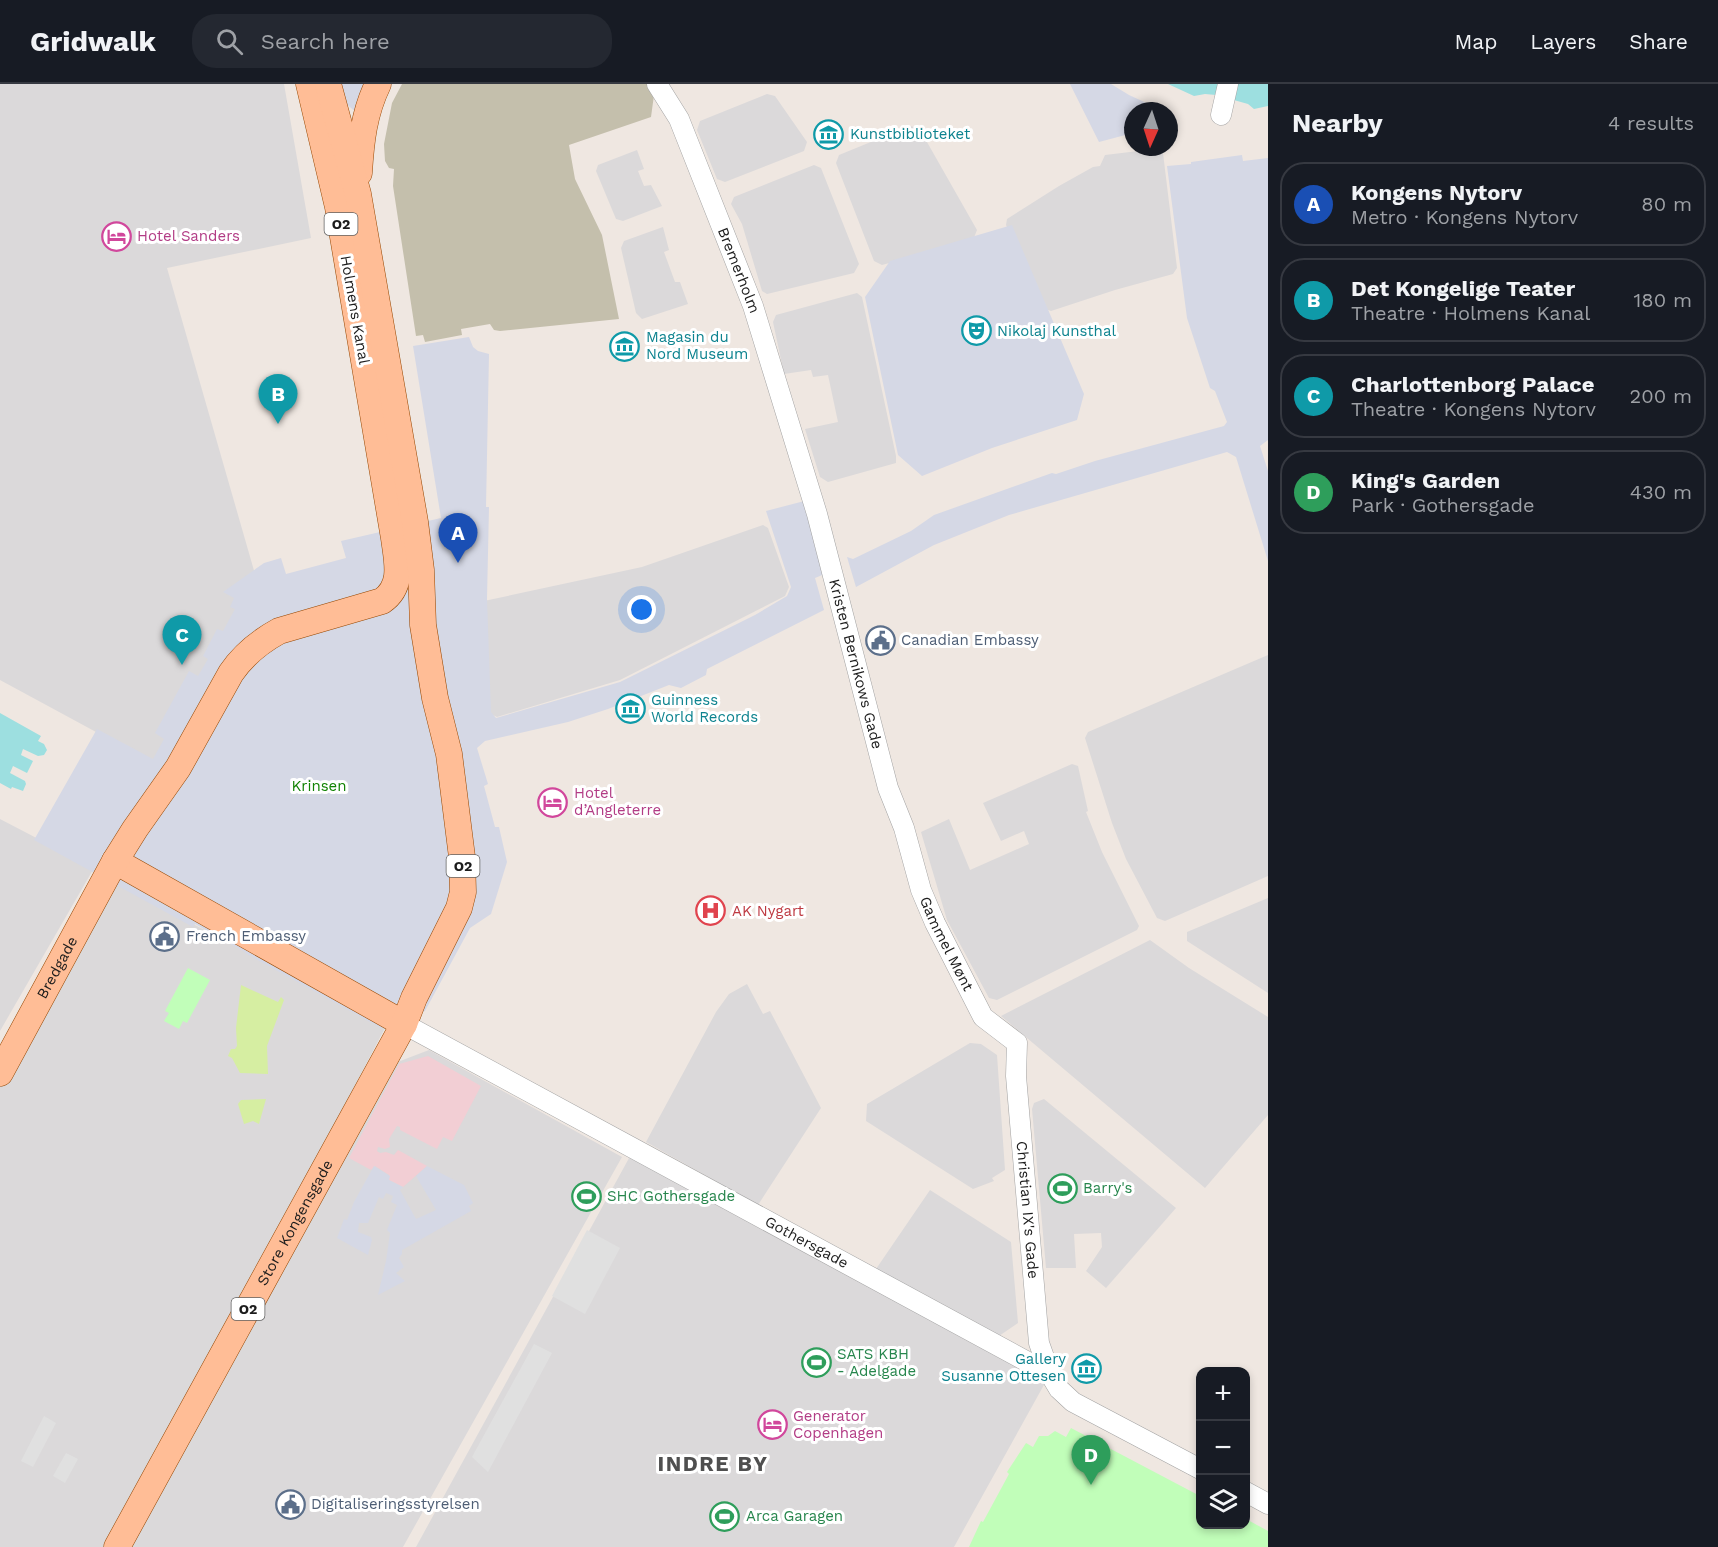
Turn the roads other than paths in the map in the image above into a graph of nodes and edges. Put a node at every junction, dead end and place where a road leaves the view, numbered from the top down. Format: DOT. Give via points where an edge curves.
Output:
graph roads {
  1 [pos="309,84"];
  2 [pos="328,84"];
  3 [pos="378,84"];
  4 [pos="657,84"];
  5 [pos="358,194"];
  6 [pos="812,499"];
  7 [pos="389,597"];
  8 [pos="427,651"];
  9 [pos="904,828"];
  10 [pos="115,861"];
  11 [pos="404,1024"];
  12 [pos="1017,1043"];
  13 [pos="0,1074"];
  14 [pos="1050,1374"];
  15 [pos="1196,1467"];
  16 [pos="1250,1495"];
  17 [pos="1268,1504"];
  18 [pos="117,1547"];
  1 -- 7 [label="main road, Holmens Kanal / O2" via="338,207 394,538 398,578"];
  2 -- 5 [label="main road, Holmens Kanal / O2"];
  3 -- 5 [label="main road" via="361,140"];
  4 -- 6 [label="street, Bremerholm" via="679,119 753,306"];
  5 -- 8 [label="main road, Holmens Kanal / O2" via="415,522"];
  6 -- 9 [label="street, Kristen Bernikows Gade" via="888,788"];
  7 -- 8 [label="main road" via="412,617"];
  7 -- 10 [label="main road, Bredgade" via="279,631 252,648 231,673 178,768"];
  8 -- 11 [label="main road, O2" via="449,754 463,892"];
  9 -- 12 [label="street, Gammel Mønt" via="930,912 976,1004 984,1017"];
  10 -- 11 [label="main road"];
  10 -- 13 [label="main road, Bredgade"];
  11 -- 14 [label="street, Gothersgade"];
  11 -- 18 [label="main road, Store Kongensgade / O2"];
  12 -- 14 [label="street, Christian IX's Gade" via="1016,1077 1039,1342"];
  14 -- 15 [label="street, Gothersgade" via="1073,1402"];
  16 -- 17 [label="street"];
}
